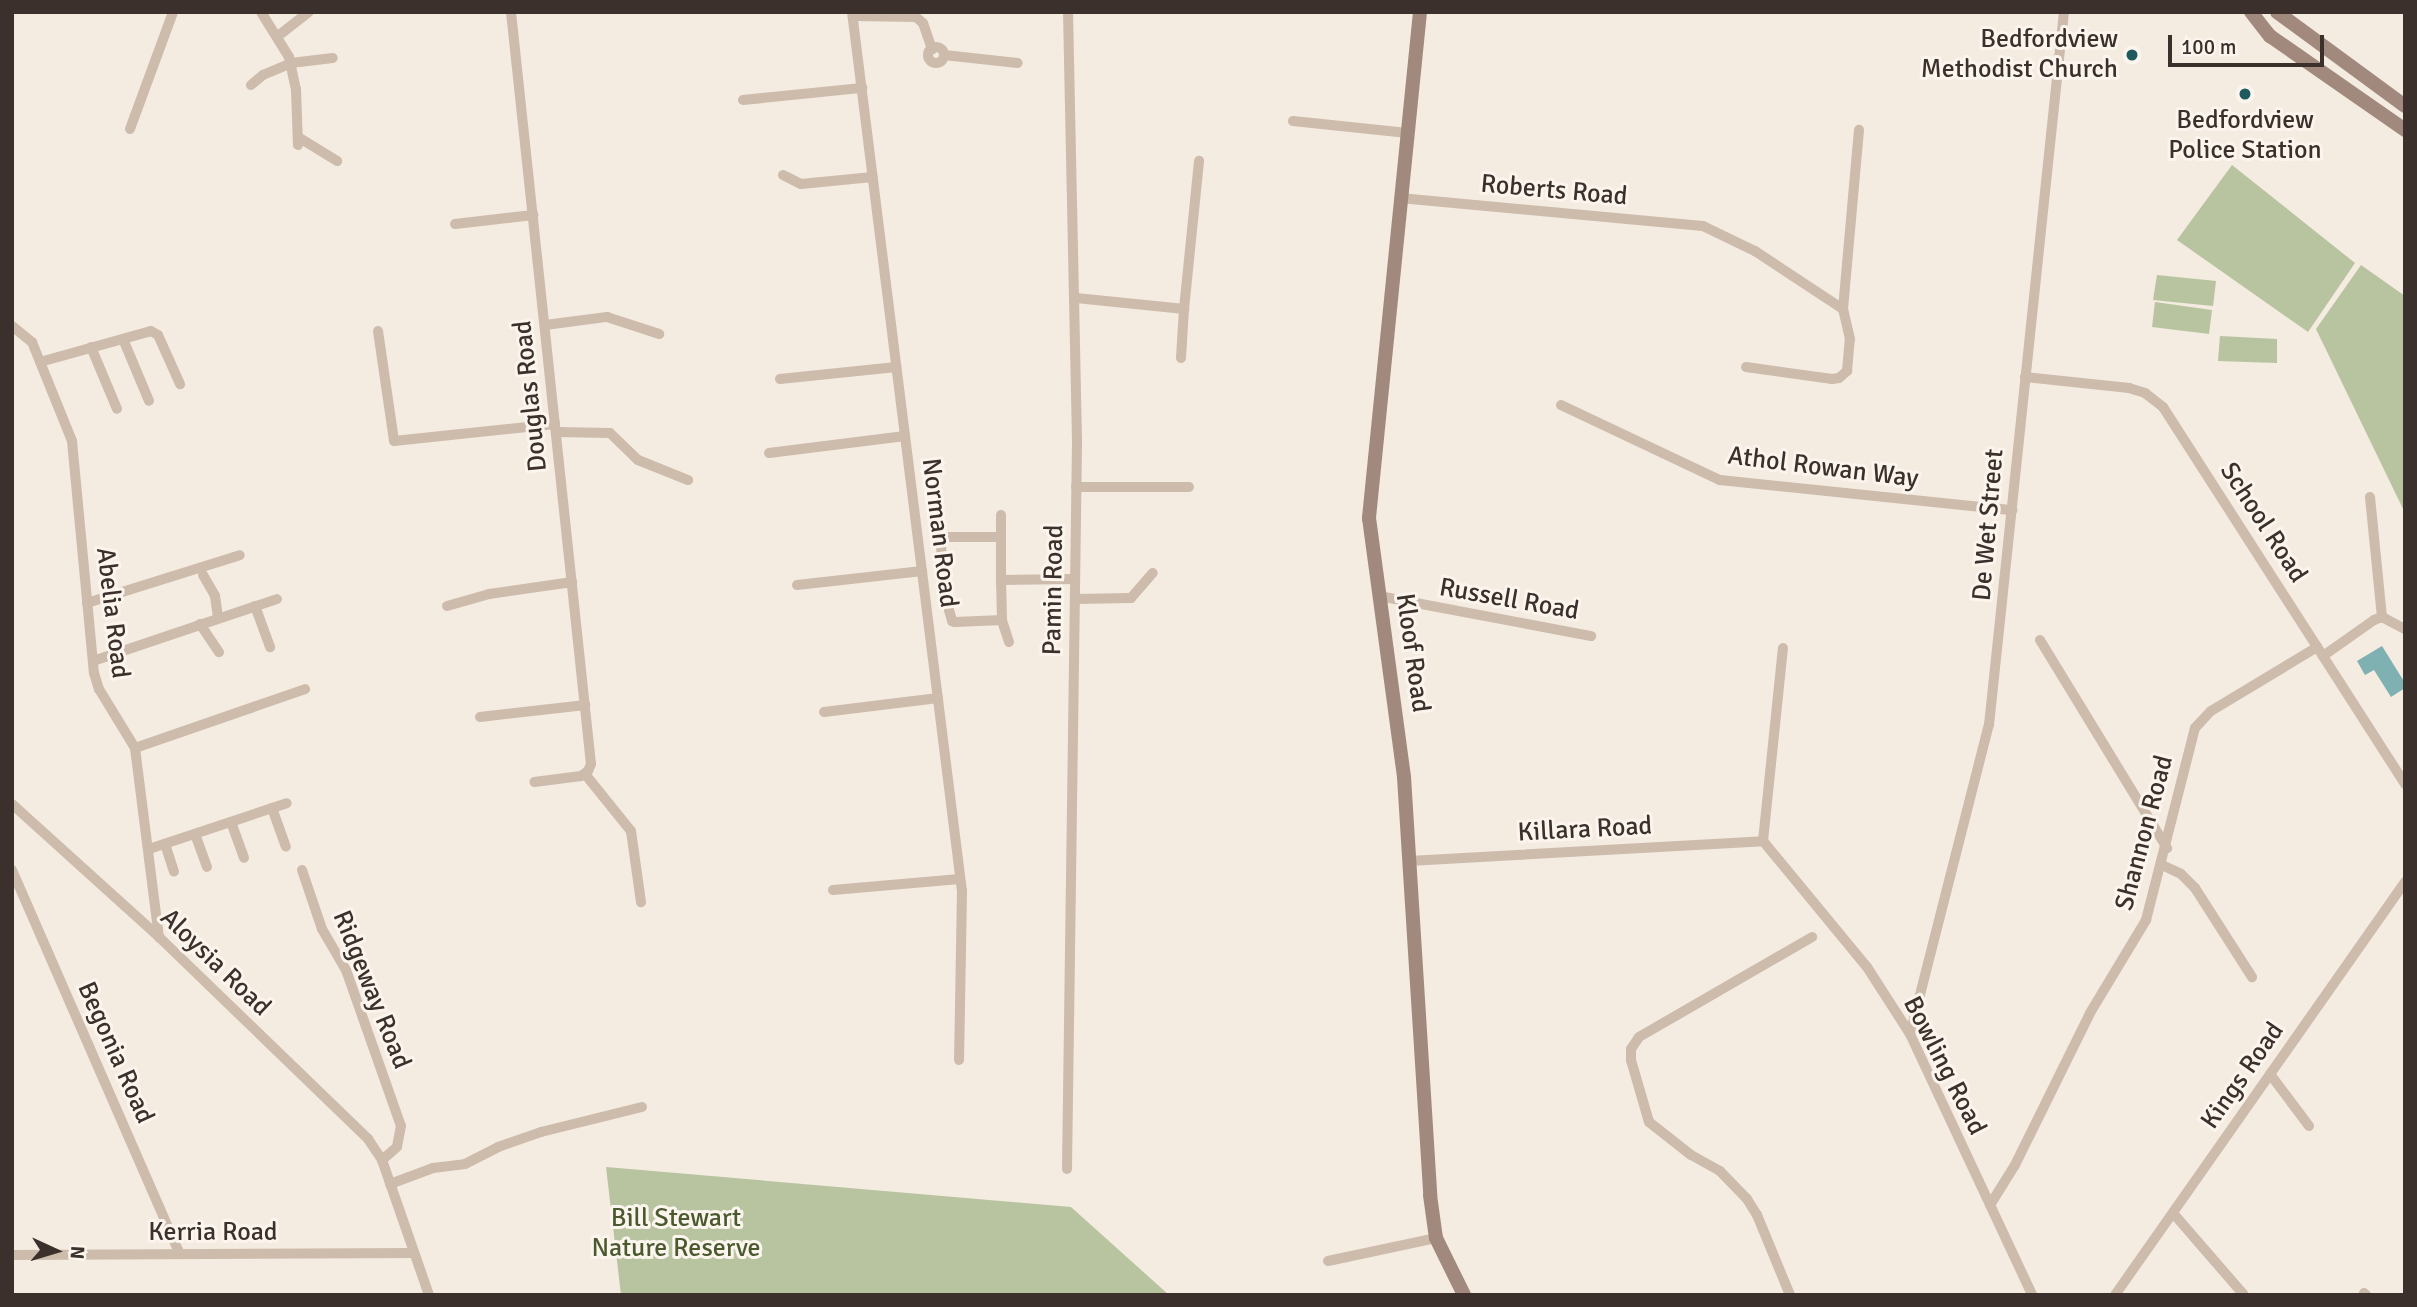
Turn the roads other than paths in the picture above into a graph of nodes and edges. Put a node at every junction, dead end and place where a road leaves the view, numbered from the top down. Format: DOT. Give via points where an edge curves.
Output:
graph roads {
  1 [pos="173,12"];
  2 [pos="261,12"];
  3 [pos="309,12"];
  4 [pos="511,12"];
  5 [pos="1068,12"];
  6 [pos="1420,12"];
  7 [pos="2064,12"];
  8 [pos="2251,12"];
  9 [pos="2277,12"];
  10 [pos="853,14"];
  11 [pos="2295,27"];
  12 [pos="278,36"];
  13 [pos="2283,44"];
  14 [pos="333,58"];
  15 [pos="291,63"];
  16 [pos="1018,63"];
  17 [pos="251,85"];
  18 [pos="862,88"];
  19 [pos="743,100"];
  20 [pos="2405,106"];
  21 [pos="1293,121"];
  22 [pos="130,129"];
  23 [pos="1859,130"];
  24 [pos="2405,130"];
  25 [pos="1407,133"];
  26 [pos="337,161"];
  27 [pos="1199,161"];
  28 [pos="783,175"];
  29 [pos="873,177"];
  30 [pos="1401,198"];
  31 [pos="533,215"];
  32 [pos="455,224"];
  33 [pos="1076,299"];
  34 [pos="1184,309"];
  35 [pos="1843,309"];
  36 [pos="12,326"];
  37 [pos="545,326"];
  38 [pos="378,331"];
  39 [pos="659,334"];
  40 [pos="123,338"];
  41 [pos="91,347"];
  42 [pos="1181,358"];
  43 [pos="40,362"];
  44 [pos="896,367"];
  45 [pos="1746,367"];
  46 [pos="2025,377"];
  47 [pos="780,379"];
  48 [pos="180,384"];
  49 [pos="149,401"];
  50 [pos="1561,405"];
  51 [pos="117,409"];
  52 [pos="556,428"];
  53 [pos="905,436"];
  54 [pos="769,453"];
  55 [pos="688,480"];
  56 [pos="1189,486"];
  57 [pos="1076,487"];
  58 [pos="2370,497"];
  59 [pos="2012,510"];
  60 [pos="1001,515"];
  61 [pos="938,516"];
  62 [pos="940,537"];
  63 [pos="1001,537"];
  64 [pos="240,555"];
  65 [pos="942,558"];
  66 [pos="922,571"];
  67 [pos="1153,573"];
  68 [pos="203,575"];
  69 [pos="1075,579"];
  70 [pos="1001,580"];
  71 [pos="572,582"];
  72 [pos="797,585"];
  73 [pos="1379,596"];
  74 [pos="277,599"];
  75 [pos="1075,599"];
  76 [pos="87,603"];
  77 [pos="947,603"];
  78 [pos="255,606"];
  79 [pos="447,606"];
  80 [pos="2382,617"];
  81 [pos="218,618"];
  82 [pos="1002,620"];
  83 [pos="200,624"];
  84 [pos="2405,629"];
  85 [pos="1591,636"];
  86 [pos="2040,640"];
  87 [pos="1009,642"];
  88 [pos="270,647"];
  89 [pos="1783,648"];
  90 [pos="2320,651"];
  91 [pos="219,652"];
  92 [pos="93,661"];
  93 [pos="305,690"];
  94 [pos="938,698"];
  95 [pos="585,705"];
  96 [pos="824,712"];
  97 [pos="480,717"];
  98 [pos="135,748"];
  99 [pos="585,774"];
  100 [pos="534,782"];
  101 [pos="2405,784"];
  102 [pos="286,803"];
  103 [pos="12,804"];
  104 [pos="272,808"];
  105 [pos="231,822"];
  106 [pos="195,834"];
  107 [pos="1763,841"];
  108 [pos="165,844"];
  109 [pos="286,847"];
  110 [pos="2167,848"];
  111 [pos="149,849"];
  112 [pos="244,858"];
  113 [pos="1409,861"];
  114 [pos="2162,865"];
  115 [pos="207,867"];
  116 [pos="12,870"];
  117 [pos="302,870"];
  118 [pos="174,872"];
  119 [pos="960,879"];
  120 [pos="2405,882"];
  121 [pos="833,890"];
  122 [pos="641,902"];
  123 [pos="159,937"];
  124 [pos="1812,937"];
  125 [pos="2252,977"];
  126 [pos="1910,1034"];
  127 [pos="959,1060"];
  128 [pos="2270,1074"];
  129 [pos="642,1107"];
  130 [pos="2309,1126"];
  131 [pos="382,1160"];
  132 [pos="1068,1169"];
  133 [pos="390,1184"];
  134 [pos="1990,1205"];
  135 [pos="2173,1213"];
  136 [pos="1436,1238"];
  137 [pos="180,1254"];
  138 [pos="414,1254"];
  139 [pos="12,1255"];
  140 [pos="1328,1261"];
  141 [pos="429,1295"];
  142 [pos="1464,1295"];
  143 [pos="1790,1295"];
  144 [pos="2032,1295"];
  145 [pos="2115,1295"];
  146 [pos="2244,1295"];
  1 -- 22 [label="street"];
  2 -- 12 [label="street"];
  3 -- 12 [label="street"];
  4 -- 31 [label="street, Douglas Road"];
  5 -- 33 [label="street, Pamin Road"];
  6 -- 25 [label="main road, Kloof Road"];
  7 -- 46 [label="street, De Wet Street"];
  8 -- 13 [label="main road" via="2260,26"];
  9 -- 11 [label="main road"];
  10 -- 16 [label="street" via="916,17 923,23 932,62 938,63 944,55"];
  10 -- 18 [label="street, Norman Road"];
  11 -- 13 [label="main road"];
  11 -- 20 [label="main road"];
  12 -- 15 [label="street"];
  13 -- 24 [label="main road"];
  14 -- 15 [label="street"];
  15 -- 17 [label="street"];
  15 -- 26 [label="street" via="298,141"];
  18 -- 19 [label="street"];
  18 -- 29 [label="street, Norman Road"];
  21 -- 25 [label="street"];
  23 -- 35 [label="street"];
  25 -- 30 [label="main road, Kloof Road"];
  27 -- 34 [label="street"];
  28 -- 29 [label="street" via="801,184"];
  29 -- 44 [label="street, Norman Road"];
  30 -- 35 [label="street, Roberts Road" via="1703,226 1755,251"];
  30 -- 73 [label="main road, Kloof Road" via="1371,488 1370,534"];
  31 -- 32 [label="street"];
  31 -- 37 [label="street, Douglas Road"];
  33 -- 34 [label="street"];
  33 -- 57 [label="street, Pamin Road"];
  34 -- 42 [label="street"];
  35 -- 45 [label="street" via="1851,348 1843,376 1832,379"];
  36 -- 43 [label="street, Abelia Road" via="27,335"];
  37 -- 39 [label="street" via="607,317"];
  37 -- 52 [label="street, Douglas Road"];
  38 -- 52 [label="street" via="394,441"];
  40 -- 41 [label="street"];
  40 -- 48 [label="street" via="151,331 158,335"];
  40 -- 49 [label="street"];
  41 -- 43 [label="street"];
  41 -- 51 [label="street"];
  43 -- 76 [label="street, Abelia Road" via="72,441"];
  44 -- 47 [label="street"];
  44 -- 53 [label="street, Norman Road"];
  46 -- 59 [label="street, De Wet Street"];
  46 -- 90 [label="street, School Road" via="2129,388 2157,401"];
  50 -- 59 [label="street, Athol Rowan Way" via="1720,480"];
  52 -- 55 [label="street" via="610,433 638,460"];
  52 -- 71 [label="street, Douglas Road"];
  53 -- 54 [label="street"];
  53 -- 66 [label="street, Norman Road"];
  56 -- 57 [label="street"];
  57 -- 69 [label="street, Pamin Road"];
  58 -- 80 [label="street"];
  59 -- 126 [label="street, De Wet Street" via="1989,725"];
  60 -- 63 [label="street"];
  61 -- 62 [label="street"];
  62 -- 63 [label="street"];
  62 -- 65 [label="street"];
  63 -- 70 [label="street"];
  64 -- 76 [label="street"];
  66 -- 72 [label="street"];
  66 -- 94 [label="street, Norman Road"];
  67 -- 75 [label="street" via="1131,598"];
  68 -- 81 [label="street" via="215,596"];
  69 -- 70 [label="street"];
  69 -- 75 [label="street, Pamin Road"];
  70 -- 82 [label="street"];
  71 -- 79 [label="street" via="489,594"];
  71 -- 95 [label="street, Douglas Road"];
  73 -- 85 [label="street, Russell Road"];
  73 -- 113 [label="main road, Kloof Road" via="1404,777"];
  74 -- 78 [label="street"];
  75 -- 132 [label="street, Pamin Road"];
  76 -- 92 [label="street, Abelia Road"];
  77 -- 82 [label="street" via="955,622"];
  78 -- 81 [label="street"];
  78 -- 88 [label="street"];
  80 -- 84 [label="street"];
  80 -- 90 [label="street, Shannon Road"];
  81 -- 83 [label="street"];
  82 -- 87 [label="street"];
  83 -- 91 [label="street"];
  83 -- 92 [label="street"];
  86 -- 110 [label="street"];
  89 -- 107 [label="street"];
  90 -- 101 [label="street, School Road"];
  90 -- 110 [label="street, Shannon Road" via="2220,705 2199,722"];
  92 -- 98 [label="street, Abelia Road" via="99,689"];
  93 -- 98 [label="street"];
  94 -- 96 [label="street"];
  94 -- 119 [label="street, Norman Road"];
  95 -- 97 [label="street"];
  95 -- 99 [label="street, Douglas Road" via="591,765"];
  98 -- 111 [label="street, Abelia Road"];
  99 -- 100 [label="street"];
  99 -- 122 [label="street" via="631,831"];
  102 -- 104 [label="street"];
  103 -- 123 [label="street, Aloysia Road"];
  104 -- 105 [label="street"];
  104 -- 109 [label="street"];
  105 -- 106 [label="street"];
  105 -- 112 [label="street"];
  106 -- 108 [label="street"];
  106 -- 115 [label="street"];
  107 -- 113 [label="street, Killara Road"];
  107 -- 126 [label="street, Bowling Road" via="1867,967"];
  108 -- 111 [label="street"];
  108 -- 118 [label="street"];
  110 -- 114 [label="street, Shannon Road"];
  111 -- 123 [label="street, Abelia Road"];
  113 -- 136 [label="main road, Kloof Road"];
  114 -- 125 [label="street" via="2195,888"];
  114 -- 134 [label="street, Shannon Road" via="2147,920 2090,1013"];
  116 -- 137 [label="street, Begonia Road"];
  117 -- 131 [label="street, Ridgeway Road" via="322,929 346,970 401,1126 397,1147"];
  119 -- 121 [label="street"];
  119 -- 127 [label="street, Norman Road"];
  120 -- 128 [label="street, Kings Road"];
  123 -- 131 [label="street, Aloysia Road" via="368,1139"];
  124 -- 143 [label="street" via="1639,1037 1631,1049 1649,1122 1720,1171 1747,1199"];
  126 -- 134 [label="street, Bowling Road"];
  128 -- 130 [label="street"];
  128 -- 135 [label="street, Kings Road"];
  129 -- 133 [label="street" via="541,1132 465,1164 433,1168"];
  131 -- 133 [label="street, Aloysia Road"];
  133 -- 138 [label="street, Aloysia Road"];
  134 -- 144 [label="street, Bowling Road"];
  135 -- 145 [label="street, Kings Road"];
  135 -- 146 [label="street"];
  136 -- 140 [label="street"];
  136 -- 142 [label="main road, Kloof Road"];
  137 -- 138 [label="street, Kerria Road"];
  137 -- 139 [label="street, Kerria Road"];
  138 -- 141 [label="street, Aloysia Road"];
}
